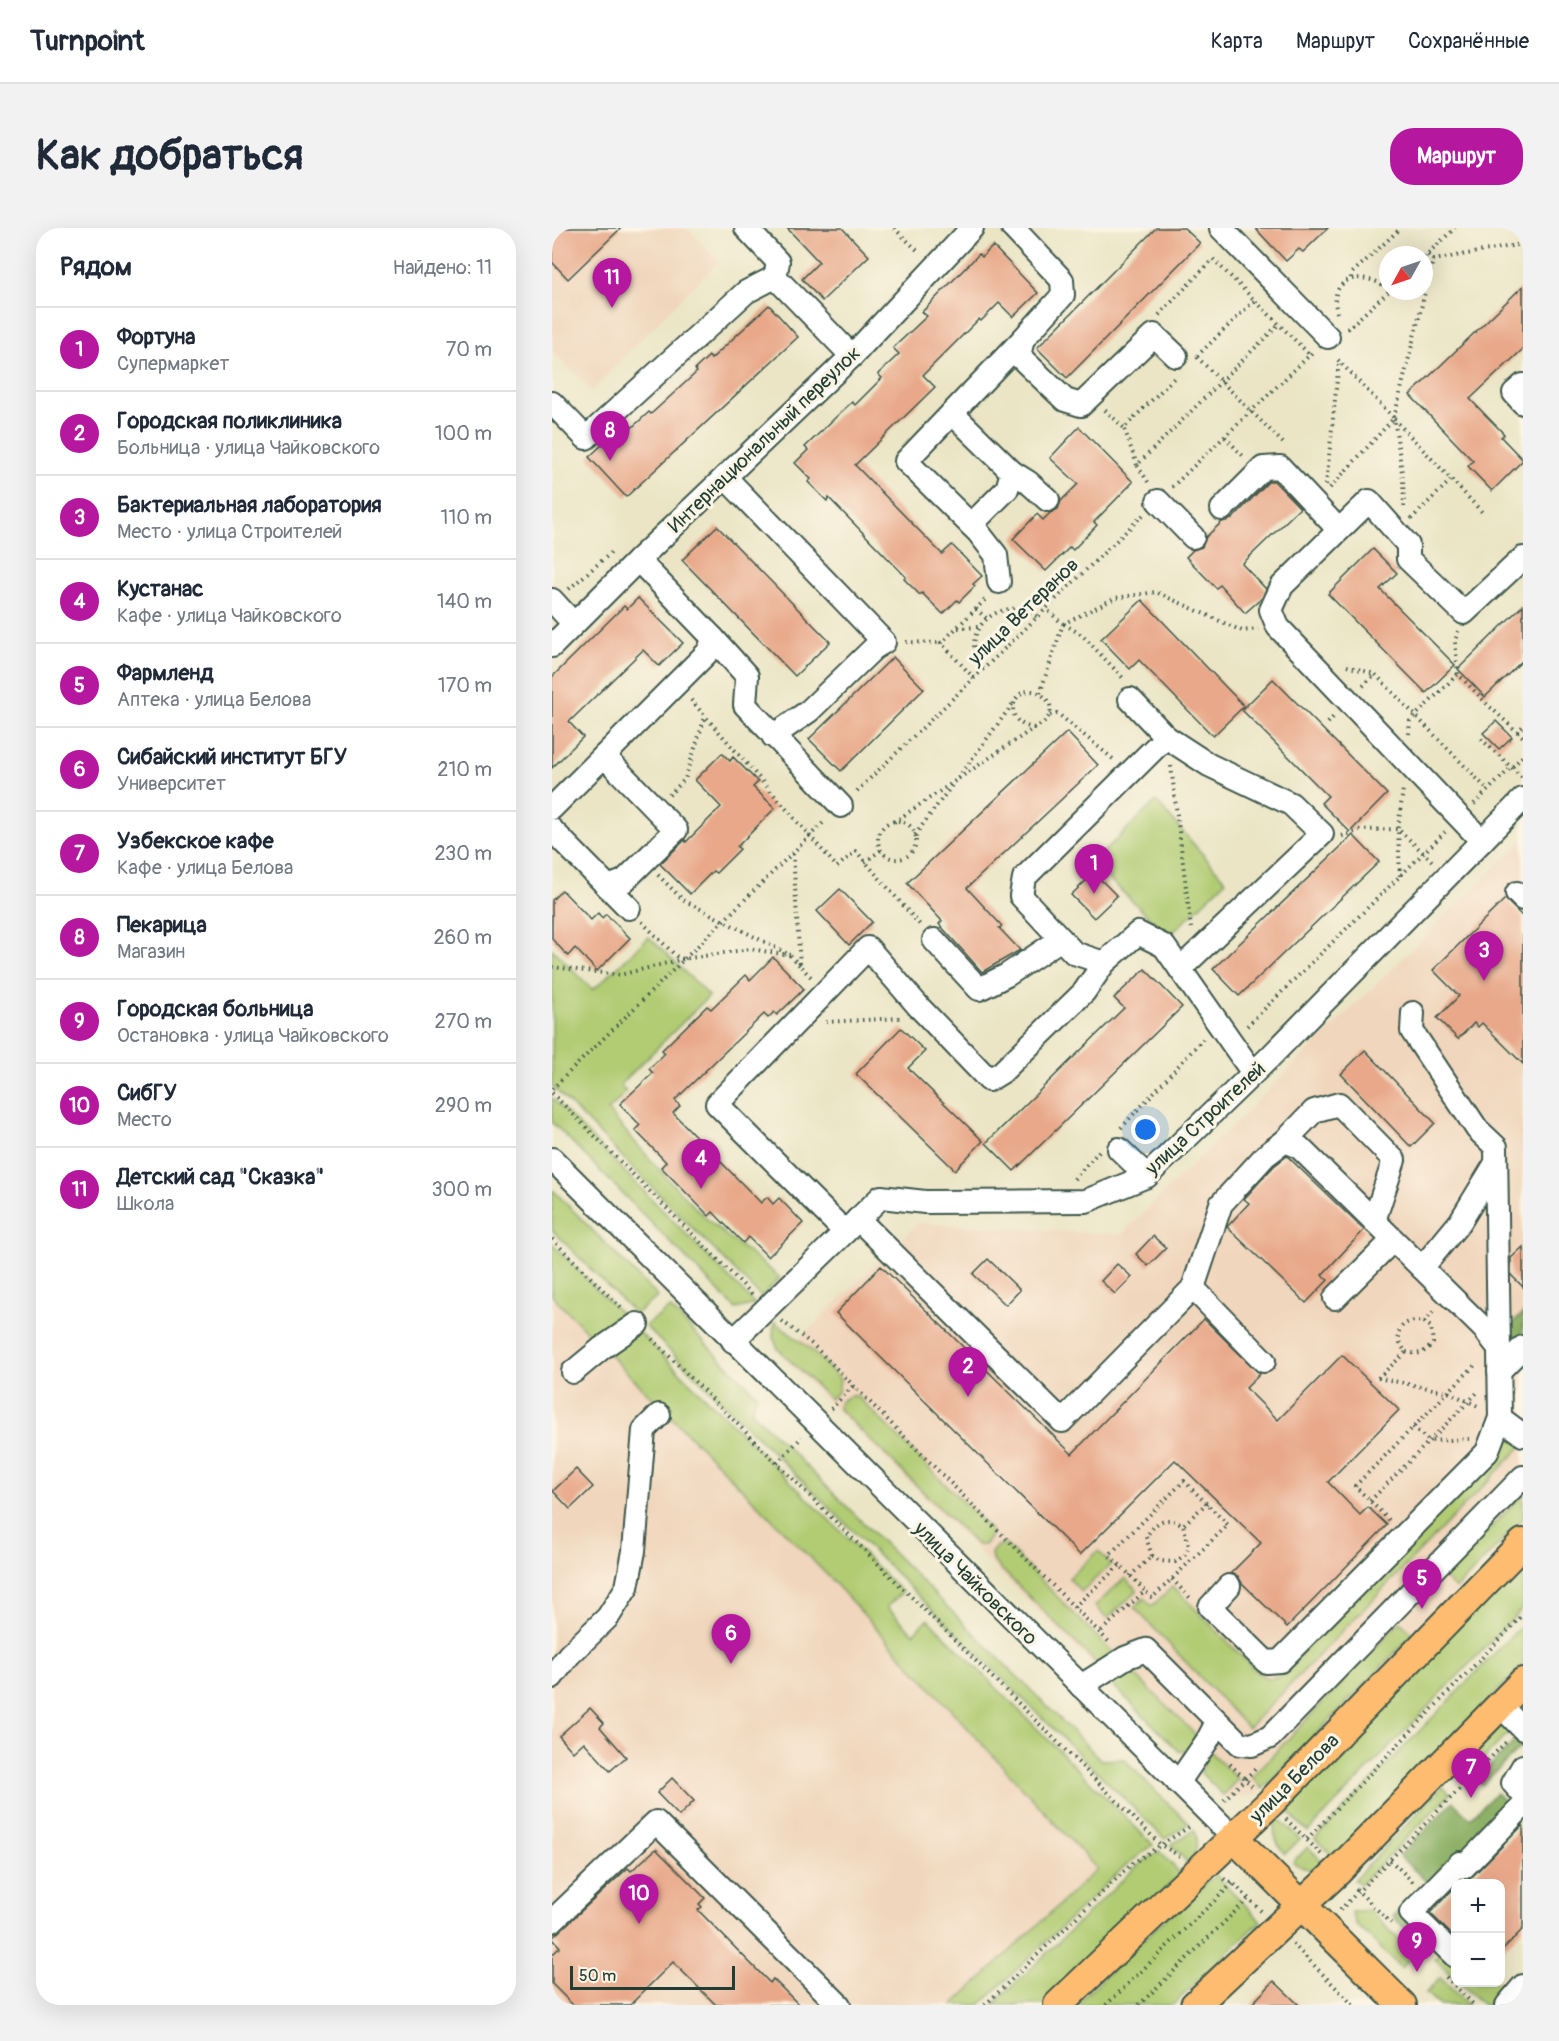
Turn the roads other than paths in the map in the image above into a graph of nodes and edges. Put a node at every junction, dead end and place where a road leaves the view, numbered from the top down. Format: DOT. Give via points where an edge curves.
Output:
graph roads {
  1 [pos="746,228"];
  2 [pos="972,228"];
  3 [pos="1013,228"];
  4 [pos="1221,228"];
  5 [pos="775,277"];
  6 [pos="1332,337"];
  7 [pos="1023,339"];
  8 [pos="1182,352"];
  9 [pos="852,356"];
  10 [pos="1523,385"];
  11 [pos="552,403"];
  12 [pos="1523,403"];
  13 [pos="952,413"];
  14 [pos="1012,472"];
  15 [pos="725,477"];
  16 [pos="1161,499"];
  17 [pos="1048,500"];
  18 [pos="1222,509"];
  19 [pos="971,525"];
  20 [pos="1339,530"];
  21 [pos="1193,537"];
  22 [pos="1523,558"];
  23 [pos="638,560"];
  24 [pos="999,582"];
  25 [pos="552,600"];
  26 [pos="574,624"];
  27 [pos="713,638"];
  28 [pos="552,646"];
  29 [pos="1130,699"];
  30 [pos="773,736"];
  31 [pos="1166,737"];
  32 [pos="604,756"];
  33 [pos="1523,799"];
  34 [pos="841,806"];
  35 [pos="552,808"];
  36 [pos="552,830"];
  37 [pos="1482,841"];
  38 [pos="608,887"];
  39 [pos="629,908"];
  40 [pos="1061,939"];
  41 [pos="934,940"];
  42 [pos="1187,962"];
  43 [pos="1104,963"];
  44 [pos="1413,1013"];
  45 [pos="1253,1073"];
  46 [pos="1285,1141"];
  47 [pos="1113,1143"];
  48 [pos="552,1159"];
  49 [pos="1496,1163"];
  50 [pos="1147,1176"];
  51 [pos="1374,1221"];
  52 [pos="852,1226"];
  53 [pos="1393,1240"];
  54 [pos="1422,1268"];
  55 [pos="1193,1288"];
  56 [pos="1335,1298"];
  57 [pos="637,1324"];
  58 [pos="733,1341"];
  59 [pos="1498,1347"];
  60 [pos="1523,1347"];
  61 [pos="1264,1361"];
  62 [pos="1498,1371"];
  63 [pos="573,1372"];
  64 [pos="659,1415"];
  65 [pos="1496,1428"];
  66 [pos="1523,1435"];
  67 [pos="1523,1477"];
  68 [pos="1523,1543"];
  69 [pos="1228,1586"];
  70 [pos="552,1677"];
  71 [pos="1523,1682"];
  72 [pos="1081,1686"];
  73 [pos="1500,1705"];
  74 [pos="1522,1728"];
  75 [pos="1212,1731"];
  76 [pos="1523,1766"];
  77 [pos="1178,1783"];
  78 [pos="1523,1794"];
  79 [pos="1523,1806"];
  80 [pos="1234,1838"];
  81 [pos="1300,1906"];
  82 [pos="552,1921"];
  83 [pos="1451,1952"];
  84 [pos="1523,1986"];
  85 [pos="839,2005"];
  86 [pos="1058,2005"];
  87 [pos="1195,2005"];
  88 [pos="1402,2005"];
  89 [pos="1507,2005"];
  1 -- 5 [label="street" via="778,262"];
  2 -- 9 [label="street, Интернациональный переулок"];
  3 -- 7 [label="street" via="1062,280 1063,295"];
  4 -- 6 [label="street"];
  5 -- 9 [label="street"];
  5 -- 11 [label="street" via="746,292 586,438"];
  7 -- 8 [label="street" via="1019,356 1065,400 1082,405 1154,335"];
  7 -- 13 [label="street"];
  9 -- 15 [label="street, Интернациональный переулок"];
  10 -- 12 [label="street" via="1514,393"];
  13 -- 14 [label="street"];
  13 -- 19 [label="street" via="906,461"];
  14 -- 17 [label="street"];
  14 -- 19 [label="street" via="1007,489"];
  15 -- 23 [label="street, Интернациональный переулок"];
  15 -- 30 [label="street" via="884,642 873,648 810,711"];
  16 -- 21 [label="street"];
  18 -- 20 [label="street" via="1263,468 1280,467"];
  19 -- 24 [label="street" via="996,555"];
  20 -- 22 [label="street" via="1369,501 1401,529 1408,545 1408,560 1464,613"];
  20 -- 37 [label="street" via="1282,586 1271,610 1278,627"];
  23 -- 26 [label="street, Интернациональный переулок"];
  23 -- 27 [label="street"];
  25 -- 26 [label="street"];
  26 -- 28 [label="street, Интернациональный переулок"];
  27 -- 30 [label="street" via="747,676 745,705"];
  27 -- 32 [label="street" via="709,651"];
  29 -- 31 [label="street"];
  30 -- 34 [label="street"];
  31 -- 40 [label="street" via="1024,878 1021,896"];
  31 -- 42 [label="street" via="1209,765 1291,804 1322,834"];
  32 -- 35 [label="street"];
  32 -- 38 [label="street" via="676,830 624,881"];
  33 -- 37 [label="street, улица Строителей"];
  36 -- 38 [label="street"];
  37 -- 45 [label="street, улица Строителей"];
  38 -- 39 [label="street"];
  40 -- 41 [label="street" via="980,989"];
  40 -- 43 [label="street" via="1074,954"];
  42 -- 43 [label="street" via="1138,933"];
  42 -- 45 [label="street" via="1218,1023"];
  43 -- 52 [label="street" via="1084,992 989,1080 868,948 717,1104"];
  44 -- 49 [label="street" via="1412,1031 1477,1129 1496,1148"];
  45 -- 50 [label="street, улица Строителей"];
  46 -- 51 [label="street" via="1299,1147"];
  46 -- 51 [label="street" via="1314,1111 1339,1104 1394,1160"];
  46 -- 55 [label="street" via="1265,1156 1221,1204"];
  47 -- 50 [label="street"];
  48 -- 58 [label="street, улица Чайковского"];
  49 -- 54 [label="street" via="1460,1222"];
  49 -- 59 [label="street"];
  50 -- 52 [label="street, улица Строителей" via="1086,1201 925,1202 881,1197"];
  51 -- 53 [label="street"];
  52 -- 55 [label="street" via="1062,1421"];
  52 -- 58 [label="street, улица Строителей"];
  53 -- 54 [label="street"];
  53 -- 56 [label="street"];
  54 -- 59 [label="street"];
  55 -- 61 [label="street"];
  57 -- 63 [label="street"];
  58 -- 72 [label="street, улица Чайковского"];
  59 -- 62 [label="street"];
  60 -- 62 [label="street"];
  62 -- 65 [label="street"];
  64 -- 70 [label="street" via="644,1430 634,1551 627,1587 608,1617"];
  65 -- 66 [label="street"];
  65 -- 69 [label="street" via="1486,1452 1280,1661 1266,1662 1210,1607"];
  67 -- 75 [label="street" via="1270,1737 1252,1745 1240,1744"];
  68 -- 80 [label="main road, улица Белова"];
  71 -- 73 [label="main road"];
  72 -- 75 [label="street" via="1125,1658 1146,1650"];
  72 -- 77 [label="street, улица Чайковского"];
  73 -- 74 [label="street"];
  73 -- 81 [label="main road"];
  75 -- 77 [label="street"];
  76 -- 78 [label="street" via="1512,1783"];
  77 -- 80 [label="street, улица Чайковского"];
  79 -- 83 [label="street" via="1464,1867 1460,1863 1411,1913"];
  80 -- 81 [label="main road, улица Чайковского"];
  80 -- 86 [label="main road, улица Белова"];
  81 -- 87 [label="main road"];
  81 -- 88 [label="main road, улица Чайковского"];
  82 -- 85 [label="street" via="656,1822"];
  84 -- 89 [label="street"];
}
